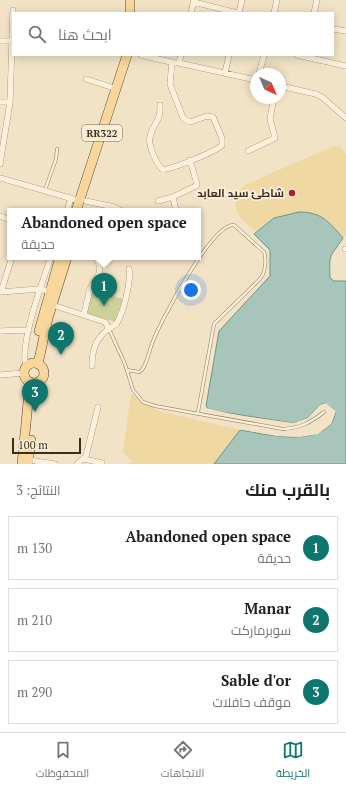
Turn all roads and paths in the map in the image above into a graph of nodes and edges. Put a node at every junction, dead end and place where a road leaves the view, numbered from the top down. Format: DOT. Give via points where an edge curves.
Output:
graph roads {
  1 [pos="130,0"];
  2 [pos="136,0"];
  3 [pos="242,0"];
  4 [pos="277,0"];
  5 [pos="316,0"];
  6 [pos="194,1"];
  7 [pos="130,12"];
  8 [pos="136,12"];
  9 [pos="191,12"];
  10 [pos="234,12"];
  11 [pos="238,12"];
  12 [pos="274,12"];
  13 [pos="314,12"];
  14 [pos="334,28"];
  15 [pos="346,31"];
  16 [pos="12,41"];
  17 [pos="0,42"];
  18 [pos="127,56"];
  19 [pos="133,56"];
  20 [pos="145,56"];
  21 [pos="181,56"];
  22 [pos="229,56"];
  23 [pos="264,56"];
  24 [pos="301,56"];
  25 [pos="172,62"];
  26 [pos="179,64"];
  27 [pos="346,66"];
  28 [pos="261,68"];
  29 [pos="225,73"];
  30 [pos="86,79"];
  31 [pos="250,79"];
  32 [pos="286,87"];
  33 [pos="117,89"];
  34 [pos="0,102"];
  35 [pos="10,102"];
  36 [pos="273,104"];
  37 [pos="160,105"];
  38 [pos="346,118"];
  39 [pos="57,149"];
  40 [pos="248,151"];
  41 [pos="190,160"];
  42 [pos="0,164"];
  43 [pos="0,178"];
  44 [pos="45,190"];
  45 [pos="173,197"];
  46 [pos="79,200"];
  47 [pos="158,201"];
  48 [pos="70,208"];
  49 [pos="77,208"];
  50 [pos="82,208"];
  51 [pos="116,208"];
  52 [pos="175,208"];
  53 [pos="201,256"];
  54 [pos="11,260"];
  55 [pos="50,260"];
  56 [pos="59,260"];
  57 [pos="67,260"];
  58 [pos="97,260"];
  59 [pos="198,260"];
  60 [pos="129,269"];
  61 [pos="45,290"];
  62 [pos="0,292"];
  63 [pos="52,306"];
  64 [pos="84,314"];
  65 [pos="109,329"];
  66 [pos="29,330"];
  67 [pos="0,331"];
  68 [pos="92,366"];
  69 [pos="30,367"];
  70 [pos="127,370"];
  71 [pos="0,375"];
  72 [pos="33,383"];
  73 [pos="98,406"];
  74 [pos="198,412"];
  75 [pos="324,412"];
  76 [pos="84,459"];
  77 [pos="26,463"];
  78 [pos="102,463"];
  79 [pos="55,464"];
  80 [pos="76,464"];
  1 -- 7 [label="main road"];
  2 -- 8 [label="main road"];
  3 -- 11 [label="street"];
  4 -- 12 [label="street"];
  5 -- 13 [label="street"];
  6 -- 9 [label="street"];
  6 -- 10 [label="street"];
  14 -- 15 [label="street"];
  16 -- 17 [label="street"];
  16 -- 35 [label="street"];
  18 -- 33 [label="main road, RR322"];
  19 -- 46 [label="main road, RR322" via="124,86"];
  20 -- 25 [label="street"];
  21 -- 26 [label="street"];
  22 -- 29 [label="street"];
  23 -- 28 [label="street"];
  24 -- 27 [label="street"];
  25 -- 26 [label="street"];
  25 -- 41 [label="street" via="170,84 184,118 190,122 211,116 215,118 223,142 220,148"];
  26 -- 29 [label="street"];
  29 -- 31 [label="street"];
  30 -- 33 [label="street"];
  32 -- 38 [label="street" via="322,97"];
  33 -- 46 [label="main road, RR322"];
  34 -- 35 [label="street"];
  35 -- 42 [label="street"];
  36 -- 40 [label="street" via="270,119 275,138"];
  37 -- 41 [label="street" via="159,120 150,137 159,166 165,170"];
  39 -- 44 [label="lane"];
  41 -- 45 [label="street" via="197,184"];
  43 -- 44 [label="street"];
  44 -- 46 [label="street"];
  45 -- 47 [label="street"];
  45 -- 52 [label="street"];
  46 -- 48 [label="street"];
  46 -- 49 [label="main road, RR322"];
  46 -- 50 [label="main road, RR322"];
  46 -- 51 [label="street"];
  53 -- 74 [label="lane" via="223,230 234,225 264,252 265,257 264,272 260,279 214,324"];
  54 -- 62 [label="street"];
  55 -- 61 [label="street"];
  56 -- 61 [label="main road"];
  57 -- 63 [label="main road"];
  58 -- 64 [label="street" via="99,274 90,289"];
  59 -- 70 [label="lane" via="174,297 142,370"];
  60 -- 65 [label="street" via="128,290 116,323"];
  61 -- 62 [label="street"];
  61 -- 66 [label="street"];
  61 -- 69 [label="main road"];
  63 -- 64 [label="street"];
  63 -- 69 [label="main road"];
  64 -- 65 [label="street" via="105,322"];
  65 -- 68 [label="street" via="96,343"];
  65 -- 70 [label="lane"];
  66 -- 67 [label="street"];
  66 -- 69 [label="street" via="25,354"];
  69 -- 71 [label="street"];
  69 -- 72 [label="main road" via="26,378"];
  69 -- 72 [label="main road" via="42,368 44,374 41,380"];
  70 -- 74 [label="lane" via="133,390 144,402"];
  72 -- 77 [label="main road"];
  73 -- 76 [label="street"];
  74 -- 75 [label="lane" via="283,429 298,428 312,422"];
  76 -- 78 [label="street"];
  76 -- 80 [label="street"];
  77 -- 79 [label="street"];
}
